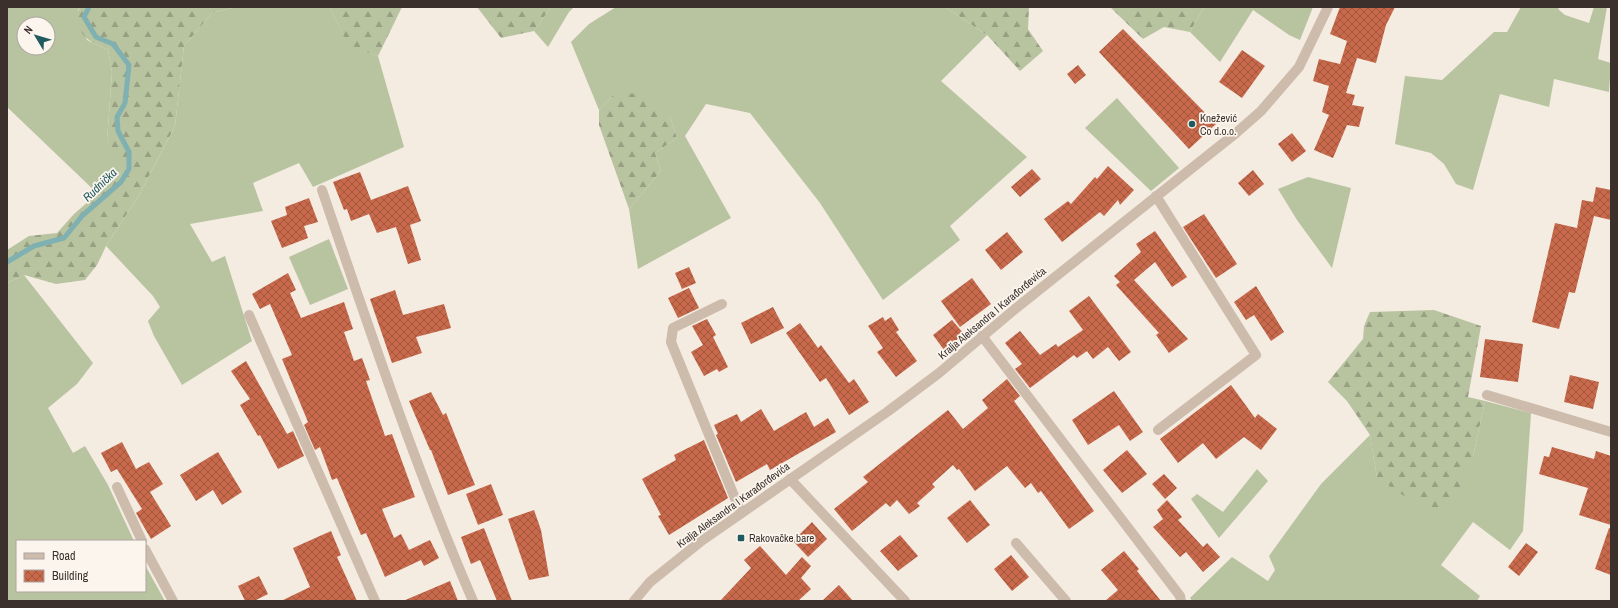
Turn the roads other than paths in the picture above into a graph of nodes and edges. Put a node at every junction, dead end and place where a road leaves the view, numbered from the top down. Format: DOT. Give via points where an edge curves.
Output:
graph roads {
  1 [pos="1328,7"];
  2 [pos="322,190"];
  3 [pos="1156,196"];
  4 [pos="722,304"];
  5 [pos="249,315"];
  6 [pos="982,336"];
  7 [pos="1487,395"];
  8 [pos="1158,430"];
  9 [pos="1611,432"];
  10 [pos="790,478"];
  11 [pos="116,487"];
  12 [pos="741,513"];
  13 [pos="142,540"];
  14 [pos="1016,543"];
  15 [pos="146,550"];
  16 [pos="173,601"];
  17 [pos="375,601"];
  18 [pos="473,601"];
  19 [pos="634,601"];
  20 [pos="905,601"];
  21 [pos="1066,601"];
  22 [pos="1181,601"];
  1 -- 3 [label="street, Kralja Aleksandra I Karađorđevića" via="1299,66 1261,111"];
  2 -- 18 [label="street" via="382,367 437,516"];
  3 -- 6 [label="street, Kralja Aleksandra I Karađorđevića"];
  3 -- 8 [label="street" via="1256,355"];
  4 -- 12 [label="street" via="673,328 671,342"];
  5 -- 17 [label="street"];
  6 -- 10 [label="street, Kralja Aleksandra I Karađorđevića" via="888,412"];
  6 -- 22 [label="street" via="1180,596"];
  7 -- 9 [label="street"];
  10 -- 12 [label="street, Kralja Aleksandra I Karađorđevića"];
  10 -- 20 [label="street"];
  11 -- 13 [label="street"];
  12 -- 19 [label="street, Kralja Aleksandra I Karađorđevića" via="650,582"];
  14 -- 21 [label="street"];
  15 -- 16 [label="street"];
}
